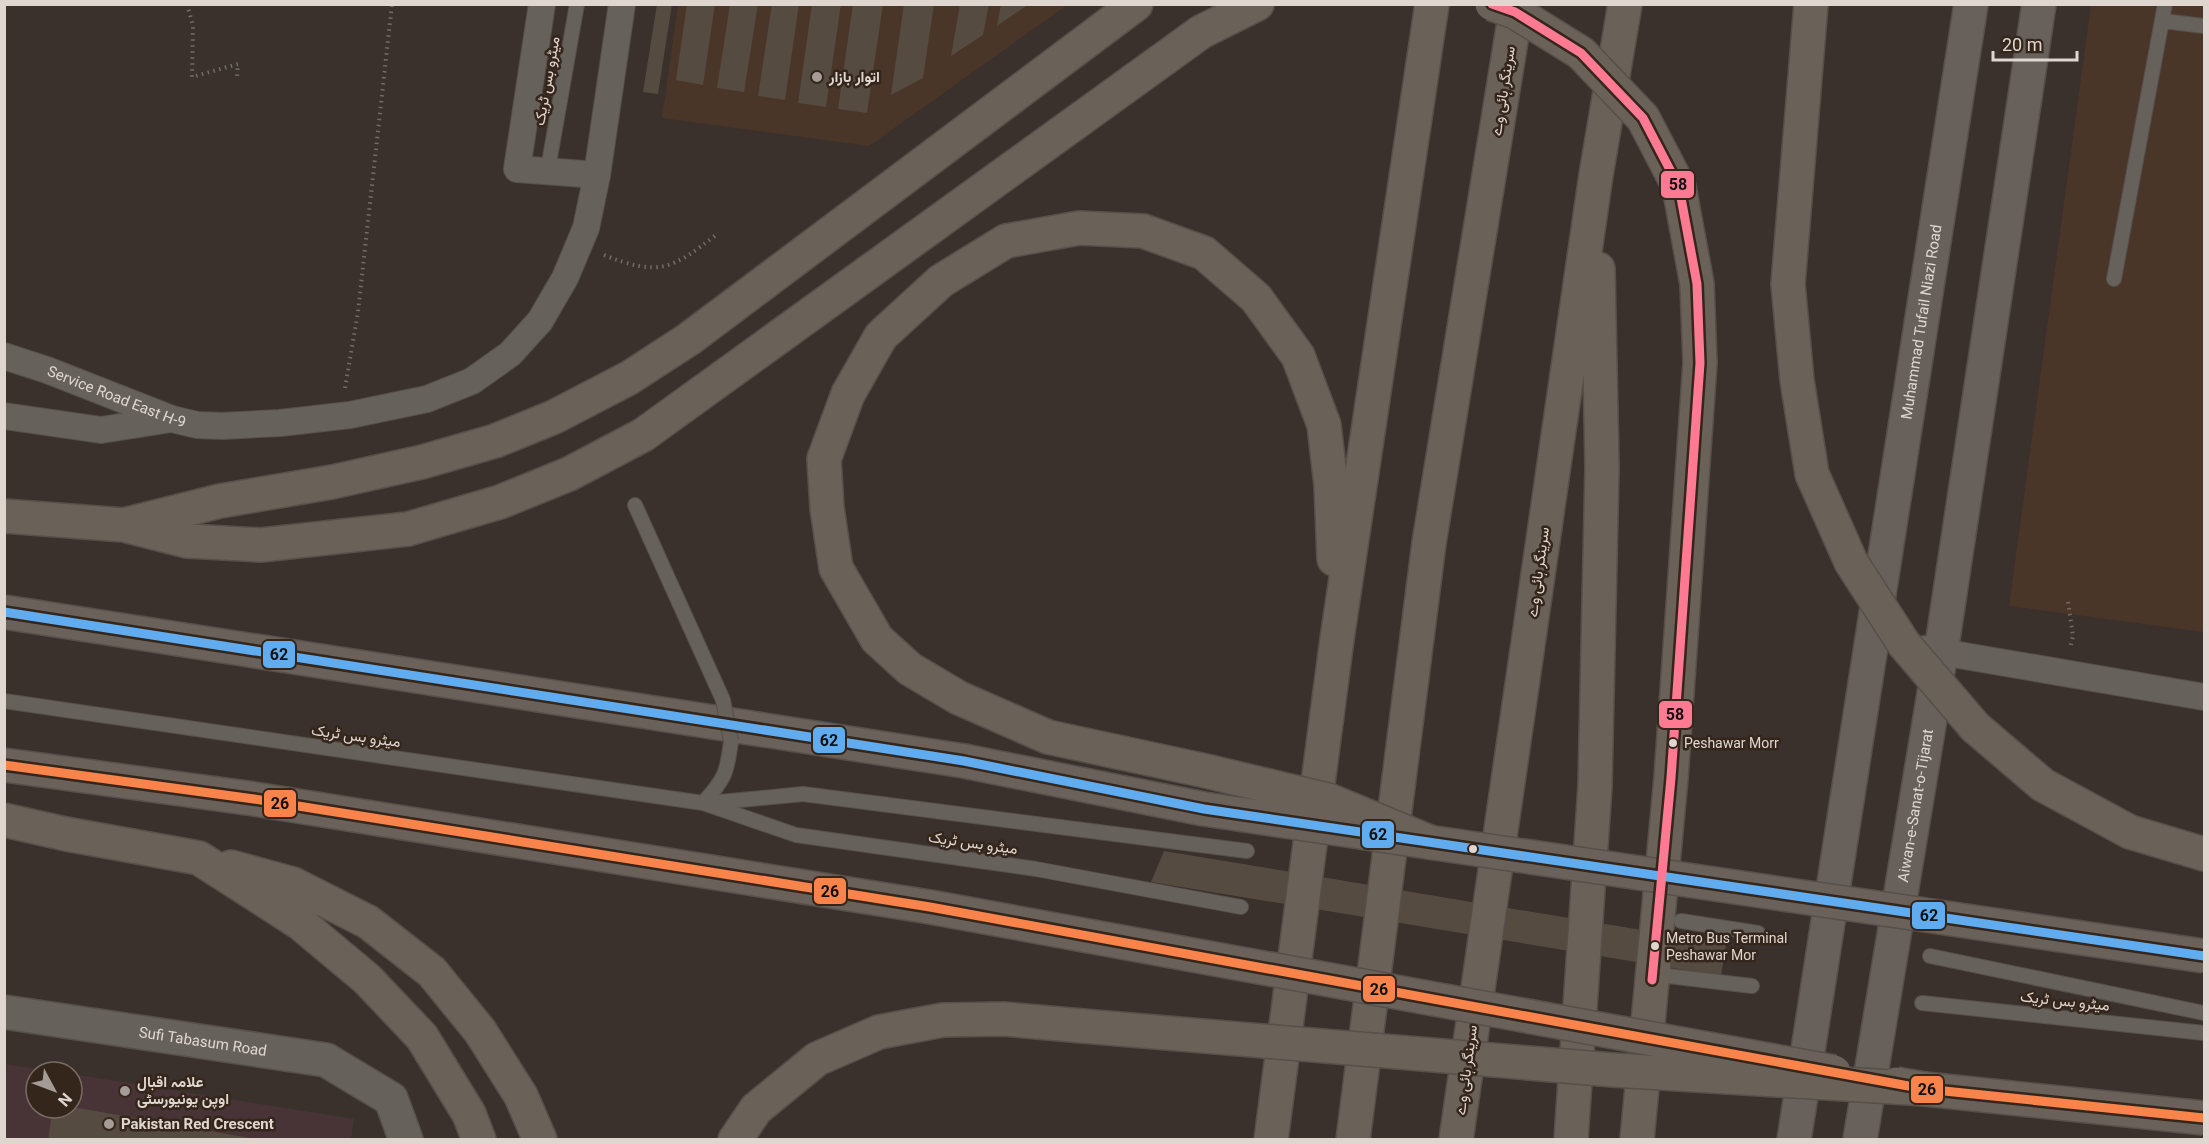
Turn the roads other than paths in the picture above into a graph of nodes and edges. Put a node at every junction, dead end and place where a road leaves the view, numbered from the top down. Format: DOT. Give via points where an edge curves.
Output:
graph roads {
  1 [pos="542,4"];
  2 [pos="577,4"];
  3 [pos="622,4"];
  4 [pos="1136,4"];
  5 [pos="1257,4"];
  6 [pos="1432,4"];
  7 [pos="1492,4"];
  8 [pos="1517,4"];
  9 [pos="1625,4"];
  10 [pos="1811,4"];
  11 [pos="1971,4"];
  12 [pos="2039,4"];
  13 [pos="2166,4"];
  14 [pos="2163,21"];
  15 [pos="2205,26"];
  16 [pos="549,163"];
  17 [pos="597,175"];
  18 [pos="1596,175"];
  19 [pos="2114,279"];
  20 [pos="4,356"];
  21 [pos="4,416"];
  22 [pos="172,419"];
  23 [pos="635,505"];
  24 [pos="4,516"];
  25 [pos="124,525"];
  26 [pos="4,612"];
  27 [pos="1337,639"];
  28 [pos="1873,640"];
  29 [pos="1941,652"];
  30 [pos="2205,697"];
  31 [pos="4,701"];
  32 [pos="4,765"];
  33 [pos="704,803"];
  34 [pos="4,820"];
  35 [pos="1432,843"];
  36 [pos="1247,851"];
  37 [pos="2205,855"];
  38 [pos="199,858"];
  39 [pos="1241,907"];
  40 [pos="1681,921"];
  41 [pos="1758,933"];
  42 [pos="1930,956"];
  43 [pos="2205,956"];
  44 [pos="1668,976"];
  45 [pos="1752,986"];
  46 [pos="1922,1003"];
  47 [pos="4,1012"];
  48 [pos="2205,1013"];
  49 [pos="2205,1033"];
  50 [pos="1925,1089"];
  51 [pos="2205,1118"];
  52 [pos="406,1140"];
  53 [pos="479,1140"];
  54 [pos="540,1140"];
  55 [pos="735,1140"];
  56 [pos="1271,1140"];
  57 [pos="1353,1140"];
  58 [pos="1456,1140"];
  59 [pos="1571,1140"];
  60 [pos="1637,1140"];
  61 [pos="1794,1140"];
  62 [pos="1860,1140"];
  1 -- 17 [label="street" via="517,169"];
  2 -- 16 [label="lane, میٹرو بس ٹریک"];
  3 -- 17 [label="street"];
  4 -- 25 [label="highway" via="689,339 629,378 554,417 495,441 422,462 220,501"];
  5 -- 25 [label="highway" via="1201,32 643,435 569,474 500,502 408,529 261,545 187,541"];
  6 -- 27 [label="highway"];
  7 -- 60 [label="highway, bridge" via="1515,12 1581,53 1642,118 1679,187 1697,284 1700,363 1671,778"];
  8 -- 57 [label="highway, سرینگر ہائی وے" via="1429,543"];
  9 -- 18 [label="highway, سرینگر ہائی وے"];
  10 -- 37 [label="highway, bridge" via="1788,284 1797,380 1812,474 1851,562 1904,644 1975,727 2043,785 2130,832"];
  11 -- 28 [label="main road, Muhammad Tufail Niazi Road"];
  12 -- 29 [label="main road, Aiwan-e-Sanat-o-Tijarat"];
  13 -- 14 [label="lane"];
  14 -- 15 [label="lane"];
  14 -- 19 [label="lane"];
  17 -- 22 [label="street" via="586,228 565,278 540,321 510,354 472,381 427,399 341,416 222,426"];
  18 -- 58 [label="highway, سرینگر ہائی وے"];
  18 -- 59 [label="highway" via="1602,467 1595,786"];
  20 -- 22 [label="street, Service Road East H-9"];
  21 -- 22 [label="street, Service Road East H-9" via="101,430"];
  23 -- 33 [label="lane, bridge" via="723,700 731,741 727,769 722,783"];
  24 -- 25 [label="highway"];
  26 -- 35 [label="main road, bridge" via="964,762 1204,809"];
  27 -- 35 [label="highway, bridge" via="1331,485 1324,425 1298,356 1256,298 1204,253 1143,231 1078,228 1006,241 941,281 881,336 848,394 824,459 836,568 877,639 910,669 959,698 1048,737 1328,800"];
  27 -- 56 [label="highway"];
  28 -- 29 [label="street"];
  28 -- 61 [label="main road"];
  29 -- 30 [label="street"];
  29 -- 62 [label="main road, Aiwan-e-Sanat-o-Tijarat"];
  31 -- 33 [label="lane, میٹرو بس ٹریک"];
  32 -- 50 [label="main road, bridge" via="254,799 930,906"];
  33 -- 36 [label="lane, میٹرو بس ٹریک" via="803,794"];
  33 -- 39 [label="lane, میٹرو بس ٹریک" via="796,835 1036,868"];
  34 -- 38 [label="highway"];
  35 -- 43 [label="main road, bridge"];
  38 -- 53 [label="highway" via="300,923 367,979 422,1037 469,1114"];
  38 -- 54 [label="highway" via="293,884 368,922 432,972 480,1031 521,1096"];
  40 -- 41 [label="lane"];
  42 -- 48 [label="lane, میٹرو بس ٹریک"];
  44 -- 45 [label="lane"];
  46 -- 49 [label="lane, میٹرو بس ٹریک"];
  47 -- 52 [label="street, Sufi Tabasum Road" via="326,1060 390,1099"];
  50 -- 51 [label="main road, bridge"];
  50 -- 55 [label="highway, bridge" via="1613,1070 1004,1019 943,1020 879,1032 817,1059 756,1109"];
}
